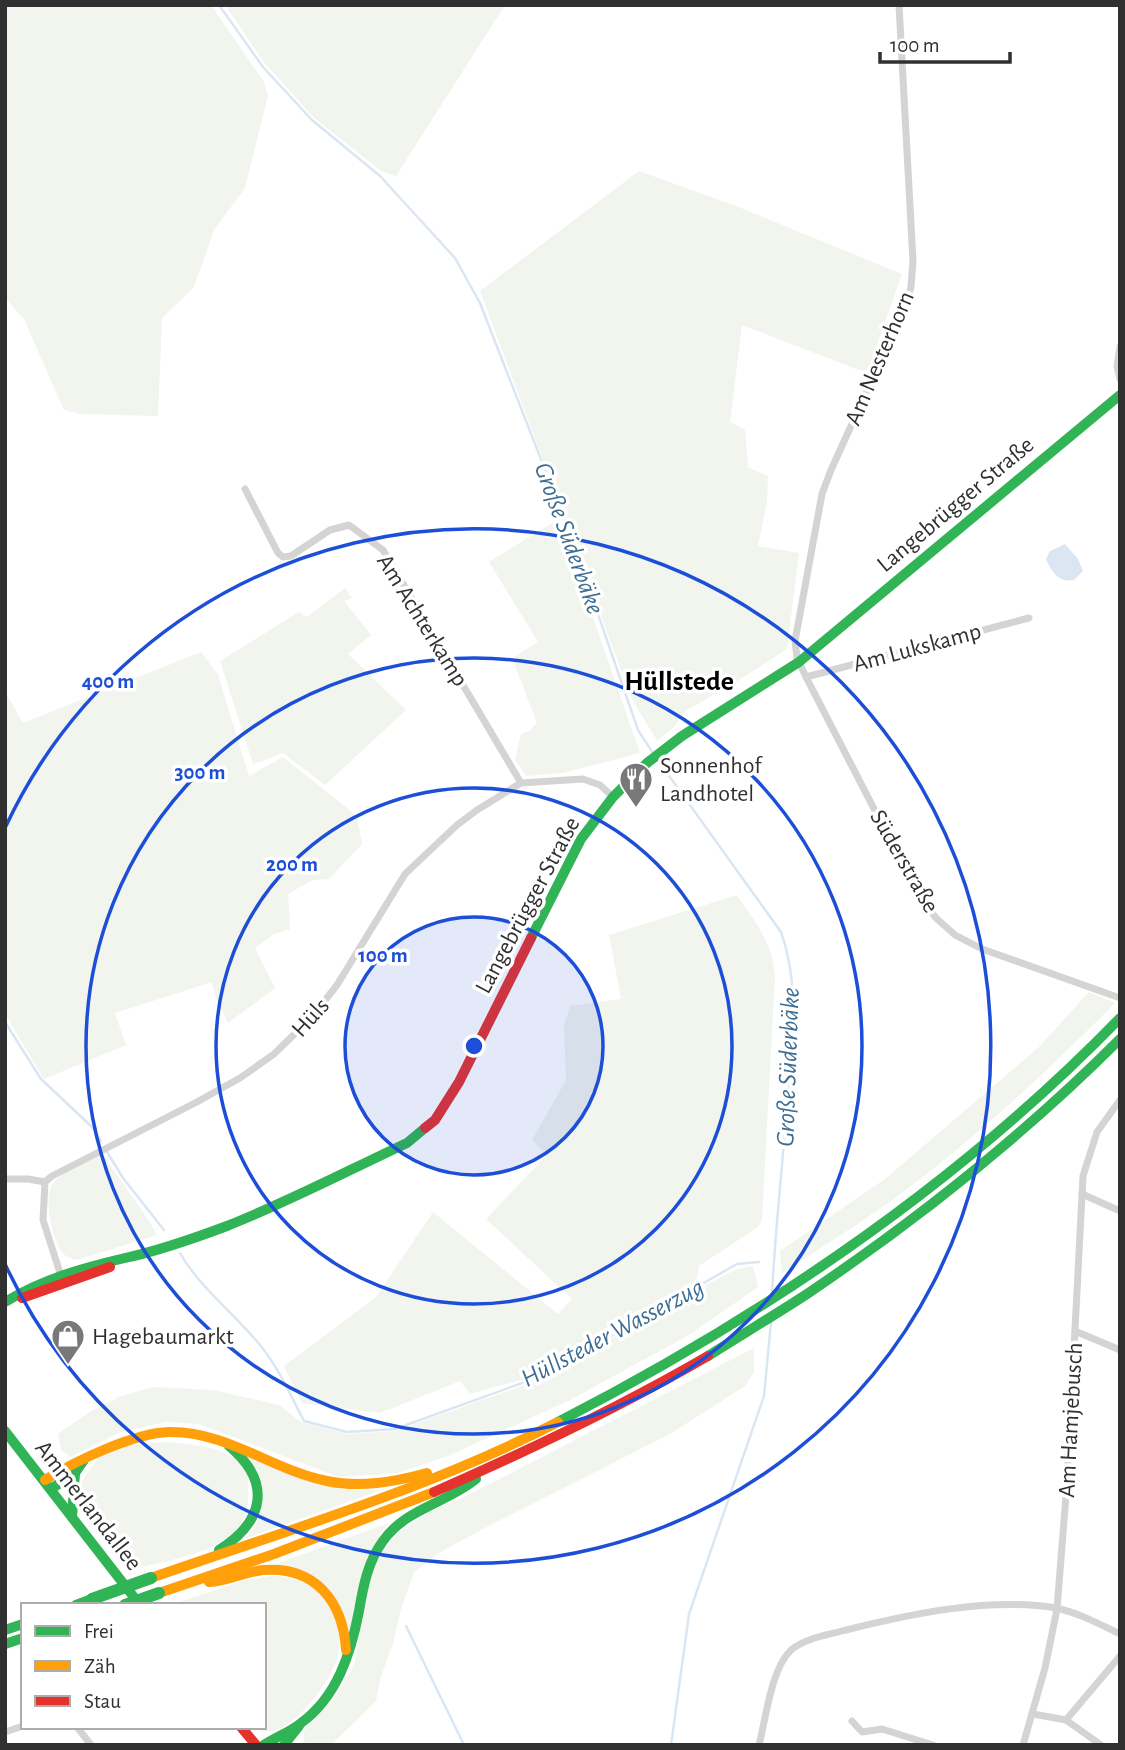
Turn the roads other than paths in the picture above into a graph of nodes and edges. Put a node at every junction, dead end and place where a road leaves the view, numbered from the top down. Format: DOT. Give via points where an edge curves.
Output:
graph roads {
  1 [pos="899,5"];
  2 [pos="1120,347"];
  3 [pos="1120,379"];
  4 [pos="1120,395"];
  5 [pos="245,489"];
  6 [pos="1029,618"];
  7 [pos="799,662"];
  8 [pos="806,677"];
  9 [pos="521,783"];
  10 [pos="613,797"];
  11 [pos="1120,998"];
  12 [pos="1120,1018"];
  13 [pos="1120,1039"];
  14 [pos="1120,1100"];
  15 [pos="5,1179"];
  16 [pos="45,1182"];
  17 [pos="1082,1194"];
  18 [pos="1120,1211"];
  19 [pos="62,1279"];
  20 [pos="7,1301"];
  21 [pos="739,1330"];
  22 [pos="1075,1331"];
  23 [pos="1120,1350"];
  24 [pos="5,1431"];
  25 [pos="220,1440"];
  26 [pos="85,1460"];
  27 [pos="455,1469"];
  28 [pos="75,1473"];
  29 [pos="481,1474"];
  30 [pos="48,1485"];
  31 [pos="72,1517"];
  32 [pos="156,1576"];
  33 [pos="195,1582"];
  34 [pos="81,1603"];
  35 [pos="131,1603"];
  36 [pos="139,1603"];
  37 [pos="1057,1609"];
  38 [pos="1120,1634"];
  39 [pos="1120,1656"];
  40 [pos="345,1663"];
  41 [pos="1033,1714"];
  42 [pos="1066,1720"];
  43 [pos="852,1721"];
  44 [pos="301,1724"];
  45 [pos="79,1729"];
  46 [pos="243,1729"];
  47 [pos="287,1744"];
  48 [pos="91,1745"];
  49 [pos="256,1745"];
  50 [pos="264,1745"];
  51 [pos="759,1745"];
  52 [pos="933,1745"];
  53 [pos="1023,1745"];
  54 [pos="1101,1745"];
  1 -- 7 [label="street, Am Nesterhorn" via="911,287 822,494 795,641"];
  2 -- 3 [label="street"];
  4 -- 7 [label="main road, Langebrügger Straße"];
  5 -- 9 [label="street, Am Achterkamp" via="284,557 330,530 349,525 383,550"];
  6 -- 8 [label="street, Am Lukskamp"];
  7 -- 8 [label="street, Süderstraße"];
  7 -- 10 [label="main road, Langebrügger Straße" via="664,750"];
  8 -- 11 [label="street, Süderstraße" via="919,895 936,918 982,949"];
  9 -- 10 [label="street, Hüls" via="583,779 600,785"];
  9 -- 16 [label="street, Hüls" via="457,825 412,866 337,985 274,1054 240,1078"];
  10 -- 19 [label="main road, Langebrügger Straße" via="573,853 459,1082 435,1120 407,1143 226,1226"];
  12 -- 21 [label="main road" via="948,1174"];
  13 -- 21 [label="main road" via="1040,1114 886,1240 801,1298"];
  14 -- 17 [label="street, Am Hamjebusch" via="1097,1132"];
  15 -- 16 [label="street"];
  16 -- 19 [label="street" via="43,1220"];
  17 -- 18 [label="street"];
  17 -- 22 [label="street, Am Hamjebusch"];
  19 -- 20 [label="main road, Langebrügger Straße"];
  21 -- 27 [label="main road"];
  21 -- 29 [label="main road" via="674,1377"];
  22 -- 23 [label="street"];
  22 -- 37 [label="street, Am Hamjebusch"];
  24 -- 30 [label="main road, Ammerlandallee"];
  25 -- 26 [label="main road" via="184,1433 150,1435 118,1443"];
  25 -- 27 [label="main road" via="335,1483 394,1482"];
  25 -- 32 [label="main road" via="240,1454 253,1472 259,1497 255,1517 228,1546"];
  26 -- 28 [label="main road"];
  26 -- 30 [label="main road" via="61,1470"];
  27 -- 32 [label="main road" via="292,1532"];
  28 -- 30 [label="main road"];
  28 -- 31 [label="main road"];
  29 -- 33 [label="main road"];
  29 -- 40 [label="main road" via="466,1489 407,1518 383,1539 363,1585 354,1642"];
  30 -- 31 [label="main road, Ammerlandallee"];
  31 -- 36 [label="main road, Ammerlandallee"];
  32 -- 34 [label="main road, bridge"];
  33 -- 35 [label="main road, bridge"];
  33 -- 40 [label="main road" via="214,1583 264,1570 309,1578 331,1595 341,1614"];
  37 -- 38 [label="street"];
  37 -- 41 [label="street, Am Hamjebusch"];
  37 -- 51 [label="street" via="978,1606 899,1617 798,1645 779,1668"];
  39 -- 42 [label="street"];
  40 -- 44 [label="main road" via="326,1699"];
  41 -- 42 [label="street"];
  41 -- 53 [label="street, Am Hamjebusch"];
  42 -- 54 [label="street"];
  43 -- 52 [label="street" via="862,1732 882,1729"];
  44 -- 47 [label="main road"];
  44 -- 50 [label="main road"];
  45 -- 48 [label="street"];
  46 -- 49 [label="main road"];
}
